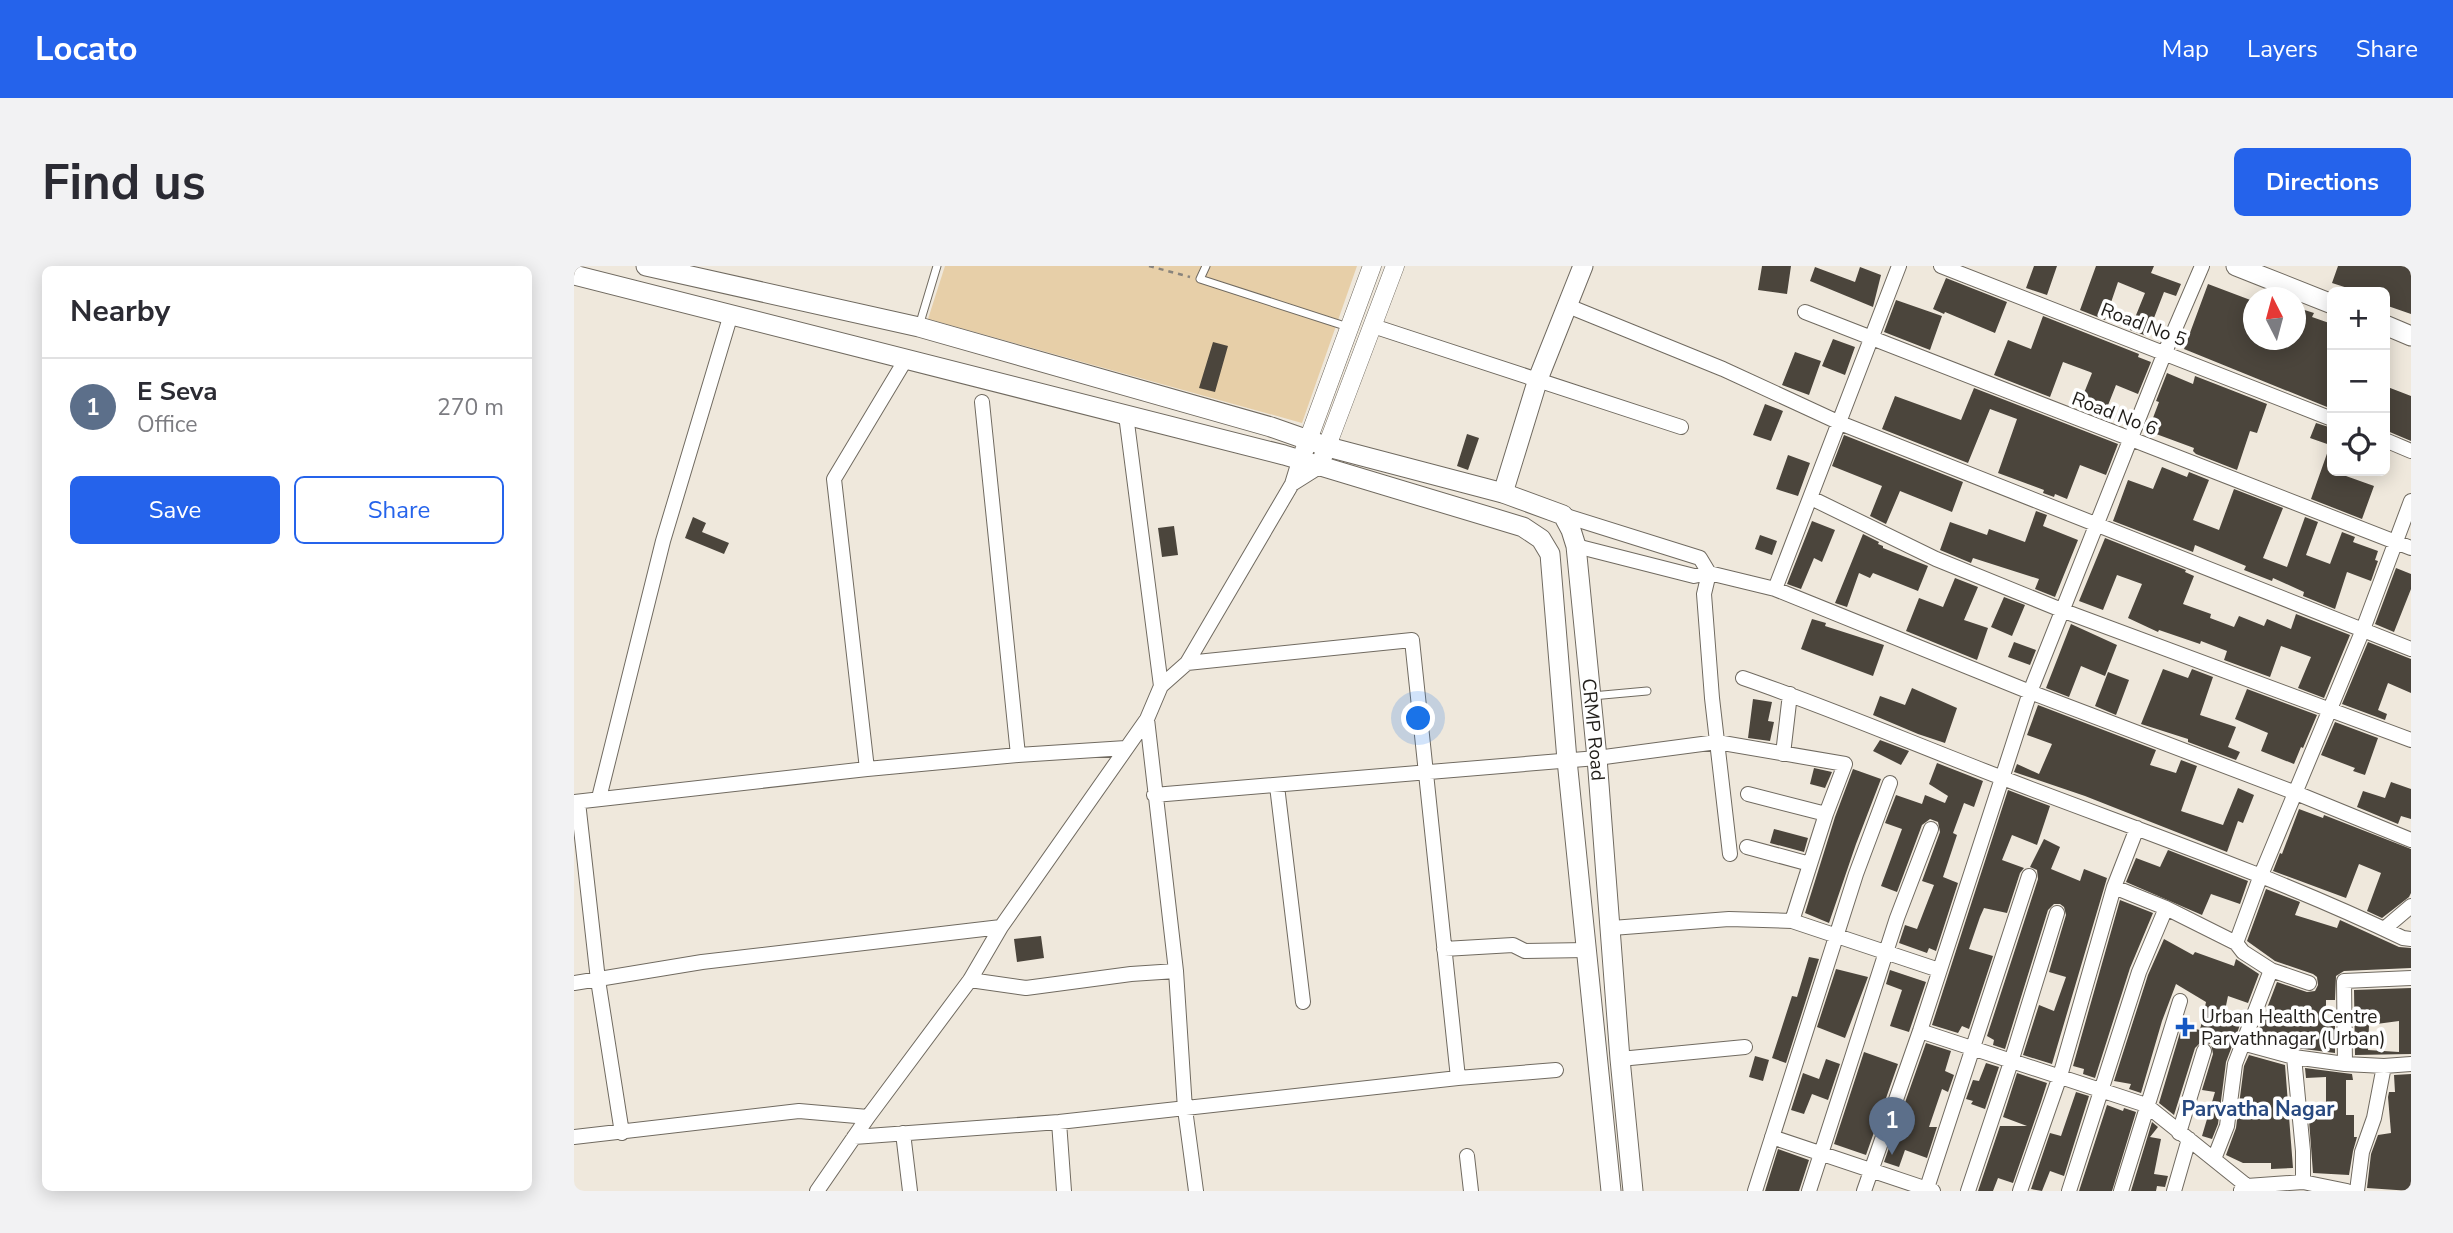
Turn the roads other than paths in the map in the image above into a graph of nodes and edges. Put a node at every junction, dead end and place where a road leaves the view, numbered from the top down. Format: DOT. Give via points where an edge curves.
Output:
graph roads {
  1 [pos="646,266"];
  2 [pos="937,266"];
  3 [pos="1206,266"];
  4 [pos="1372,266"];
  5 [pos="1395,266"];
  6 [pos="1583,266"];
  7 [pos="1899,266"];
  8 [pos="1941,266"];
  9 [pos="2202,266"];
  10 [pos="2236,266"];
  11 [pos="574,275"];
  12 [pos="2327,302"];
  13 [pos="1568,306"];
  14 [pos="1805,312"];
  15 [pos="731,314"];
  16 [pos="1373,326"];
  17 [pos="919,327"];
  18 [pos="1348,327"];
  19 [pos="2390,327"];
  20 [pos="2411,336"];
  21 [pos="1872,339"];
  22 [pos="2165,352"];
  23 [pos="906,359"];
  24 [pos="1538,379"];
  25 [pos="982,401"];
  26 [pos="1126,415"];
  27 [pos="2327,417"];
  28 [pos="1840,423"];
  29 [pos="1681,427"];
  30 [pos="1309,440"];
  31 [pos="2130,440"];
  32 [pos="2390,442"];
  33 [pos="1328,447"];
  34 [pos="2411,451"];
  35 [pos="1299,461"];
  36 [pos="1320,467"];
  37 [pos="1292,484"];
  38 [pos="1503,493"];
  39 [pos="1811,498"];
  40 [pos="2411,501"];
  41 [pos="1563,515"];
  42 [pos="2095,525"];
  43 [pos="2395,541"];
  44 [pos="1576,546"];
  45 [pos="2411,548"];
  46 [pos="1709,573"];
  47 [pos="1775,589"];
  48 [pos="2064,611"];
  49 [pos="2362,632"];
  50 [pos="2411,649"];
  51 [pos="1187,663"];
  52 [pos="1743,678"];
  53 [pos="1161,686"];
  54 [pos="1647,691"];
  55 [pos="2031,692"];
  56 [pos="1790,694"];
  57 [pos="1591,696"];
  58 [pos="2331,710"];
  59 [pos="1147,719"];
  60 [pos="2411,740"];
  61 [pos="1717,742"];
  62 [pos="1126,748"];
  63 [pos="1783,754"];
  64 [pos="1018,755"];
  65 [pos="1597,758"];
  66 [pos="1567,760"];
  67 [pos="867,769"];
  68 [pos="1425,772"];
  69 [pos="2001,778"];
  70 [pos="1890,783"];
  71 [pos="1277,786"];
  72 [pos="2295,793"];
  73 [pos="1748,794"];
  74 [pos="1154,795"];
  75 [pos="599,798"];
  76 [pos="576,802"];
  77 [pos="1826,814"];
  78 [pos="2137,828"];
  79 [pos="1931,829"];
  80 [pos="2411,840"];
  81 [pos="1747,847"];
  82 [pos="1730,854"];
  83 [pos="1810,864"];
  84 [pos="2261,875"];
  85 [pos="2029,876"];
  86 [pos="2114,887"];
  87 [pos="2411,906"];
  88 [pos="2166,908"];
  89 [pos="2057,913"];
  90 [pos="1792,921"];
  91 [pos="1001,927"];
  92 [pos="1612,928"];
  93 [pos="2384,929"];
  94 [pos="1837,937"];
  95 [pos="2411,939"];
  96 [pos="2236,943"];
  97 [pos="1444,949"];
  98 [pos="1587,950"];
  99 [pos="1885,953"];
  100 [pos="1939,970"];
  101 [pos="2271,970"];
  102 [pos="1177,971"];
  103 [pos="2411,978"];
  104 [pos="598,980"];
  105 [pos="970,980"];
  106 [pos="574,983"];
  107 [pos="2309,983"];
  108 [pos="2180,1001"];
  109 [pos="1303,1002"];
  110 [pos="1920,1031"];
  111 [pos="2242,1043"];
  112 [pos="1745,1046"];
  113 [pos="1971,1047"];
  114 [pos="2204,1051"];
  115 [pos="2294,1057"];
  116 [pos="1620,1059"];
  117 [pos="2011,1062"];
  118 [pos="2345,1064"];
  119 [pos="2411,1064"];
  120 [pos="2384,1066"];
  121 [pos="1556,1070"];
  122 [pos="2060,1076"];
  123 [pos="1458,1078"];
  124 [pos="2102,1091"];
  125 [pos="2146,1105"];
  126 [pos="1185,1109"];
  127 [pos="868,1117"];
  128 [pos="1059,1122"];
  129 [pos="622,1133"];
  130 [pos="903,1133"];
  131 [pos="2184,1136"];
  132 [pos="574,1137"];
  133 [pos="854,1137"];
  134 [pos="1772,1137"];
  135 [pos="1821,1154"];
  136 [pos="1468,1156"];
  137 [pos="2214,1159"];
  138 [pos="1871,1172"];
  139 [pos="2303,1182"];
  140 [pos="2244,1189"];
  141 [pos="1928,1190"];
  142 [pos="817,1191"];
  143 [pos="910,1191"];
  144 [pos="1064,1191"];
  145 [pos="1196,1191"];
  146 [pos="1471,1191"];
  147 [pos="1611,1191"];
  148 [pos="1633,1191"];
  149 [pos="1755,1191"];
  150 [pos="1809,1191"];
  151 [pos="1864,1191"];
  152 [pos="1968,1191"];
  153 [pos="2020,1191"];
  154 [pos="2069,1191"];
  155 [pos="2121,1191"];
  156 [pos="2174,1191"];
  157 [pos="2347,1191"];
  158 [pos="2357,1191"];
  1 -- 17 [label="main road"];
  2 -- 17 [label="lane"];
  3 -- 18 [label="lane" via="1200,279"];
  4 -- 18 [label="street"];
  5 -- 16 [label="street"];
  6 -- 13 [label="main road"];
  7 -- 21 [label="street"];
  8 -- 22 [label="street, Road No 5"];
  9 -- 22 [label="street"];
  10 -- 12 [label="main road"];
  11 -- 15 [label="main road, CRMP Road"];
  13 -- 24 [label="main road"];
  13 -- 28 [label="street"];
  14 -- 21 [label="street, Road No 6"];
  15 -- 23 [label="main road, CRMP Road"];
  15 -- 75 [label="street" via="663,541"];
  16 -- 24 [label="street"];
  16 -- 33 [label="street"];
  17 -- 30 [label="main road"];
  18 -- 30 [label="street"];
  19 -- 20 [label="main road"];
  21 -- 28 [label="street"];
  21 -- 31 [label="street, Road No 6"];
  22 -- 27 [label="street, Road No 5"];
  22 -- 31 [label="street"];
  23 -- 26 [label="main road, CRMP Road"];
  23 -- 67 [label="street" via="834,479"];
  24 -- 29 [label="street"];
  24 -- 38 [label="main road"];
  25 -- 64 [label="street"];
  26 -- 35 [label="main road, CRMP Road"];
  26 -- 53 [label="street"];
  28 -- 39 [label="street"];
  28 -- 42 [label="street"];
  30 -- 33 [label="main road"];
  30 -- 35 [label="street"];
  31 -- 42 [label="street"];
  31 -- 43 [label="street, Road No 6"];
  32 -- 34 [label="street"];
  33 -- 36 [label="street"];
  33 -- 38 [label="main road"];
  35 -- 36 [label="main road, CRMP Road"];
  35 -- 37 [label="street"];
  36 -- 37 [label="street"];
  36 -- 66 [label="main road, CRMP Road" via="1523,527 1541,539 1549,554"];
  37 -- 51 [label="street"];
  38 -- 41 [label="main road"];
  39 -- 47 [label="street"];
  39 -- 48 [label="street" via="1936,559"];
  40 -- 43 [label="street"];
  41 -- 44 [label="main road, CRMP Road"];
  41 -- 46 [label="street" via="1700,558"];
  42 -- 48 [label="street"];
  42 -- 49 [label="street"];
  43 -- 45 [label="street, Road No 6"];
  43 -- 49 [label="street"];
  44 -- 46 [label="street" via="1694,576"];
  44 -- 57 [label="main road, CRMP Road"];
  46 -- 47 [label="street"];
  46 -- 61 [label="street" via="1704,594"];
  47 -- 55 [label="street"];
  48 -- 55 [label="street"];
  48 -- 58 [label="street"];
  49 -- 50 [label="street"];
  49 -- 58 [label="street"];
  51 -- 53 [label="street"];
  51 -- 68 [label="street" via="1412,640"];
  52 -- 56 [label="street"];
  53 -- 59 [label="street"];
  54 -- 57 [label="lane"];
  55 -- 69 [label="street"];
  55 -- 72 [label="street"];
  56 -- 63 [label="street"];
  56 -- 69 [label="street"];
  57 -- 65 [label="main road, CRMP Road"];
  58 -- 60 [label="street"];
  58 -- 72 [label="street"];
  59 -- 62 [label="street"];
  59 -- 74 [label="street"];
  61 -- 63 [label="street"];
  61 -- 65 [label="street"];
  61 -- 82 [label="street"];
  62 -- 64 [label="street"];
  62 -- 91 [label="street"];
  63 -- 77 [label="street" via="1845,764"];
  64 -- 67 [label="street"];
  65 -- 66 [label="street"];
  65 -- 92 [label="main road, CRMP Road"];
  66 -- 68 [label="street"];
  66 -- 98 [label="main road, CRMP Road"];
  67 -- 75 [label="street"];
  68 -- 71 [label="street"];
  68 -- 97 [label="street"];
  69 -- 78 [label="street"];
  69 -- 100 [label="street"];
  70 -- 94 [label="street"];
  71 -- 74 [label="street"];
  71 -- 109 [label="street"];
  72 -- 80 [label="street"];
  72 -- 84 [label="street"];
  73 -- 77 [label="street"];
  74 -- 102 [label="street"];
  75 -- 76 [label="street"];
  76 -- 104 [label="street"];
  77 -- 83 [label="street"];
  78 -- 84 [label="street"];
  78 -- 86 [label="street"];
  79 -- 99 [label="street"];
  81 -- 83 [label="street"];
  83 -- 90 [label="street"];
  84 -- 93 [label="street"];
  84 -- 96 [label="street"];
  85 -- 113 [label="street"];
  86 -- 88 [label="street"];
  86 -- 122 [label="street"];
  87 -- 93 [label="street"];
  88 -- 96 [label="street"];
  88 -- 124 [label="street" via="2139,972"];
  89 -- 117 [label="street"];
  90 -- 92 [label="street" via="1729,919"];
  90 -- 94 [label="street"];
  91 -- 104 [label="street" via="702,962"];
  91 -- 105 [label="street"];
  92 -- 116 [label="main road, CRMP Road"];
  93 -- 95 [label="street"];
  94 -- 99 [label="street"];
  94 -- 134 [label="street"];
  96 -- 101 [label="street"];
  97 -- 98 [label="street"];
  97 -- 123 [label="street"];
  98 -- 147 [label="main road, CRMP Road"];
  99 -- 100 [label="street"];
  99 -- 135 [label="street"];
  100 -- 110 [label="street"];
  101 -- 107 [label="street"];
  101 -- 111 [label="street"];
  102 -- 105 [label="street" via="1026,988"];
  102 -- 126 [label="street"];
  103 -- 118 [label="street" via="2344,981"];
  104 -- 106 [label="street"];
  104 -- 129 [label="street"];
  105 -- 127 [label="street"];
  108 -- 125 [label="street"];
  110 -- 113 [label="street"];
  110 -- 138 [label="street"];
  111 -- 115 [label="street"];
  111 -- 137 [label="street" via="2227,1126"];
  112 -- 116 [label="street"];
  113 -- 117 [label="street"];
  113 -- 141 [label="street"];
  114 -- 131 [label="street"];
  115 -- 118 [label="street"];
  115 -- 139 [label="street"];
  116 -- 148 [label="main road, CRMP Road"];
  117 -- 122 [label="street"];
  117 -- 152 [label="street"];
  118 -- 120 [label="street"];
  119 -- 120 [label="street"];
  120 -- 158 [label="street" via="2374,1118 2361,1152"];
  121 -- 123 [label="street"];
  122 -- 124 [label="street"];
  122 -- 153 [label="street"];
  123 -- 126 [label="street"];
  124 -- 125 [label="street"];
  124 -- 154 [label="street"];
  125 -- 131 [label="street"];
  125 -- 155 [label="street"];
  126 -- 128 [label="street"];
  126 -- 145 [label="street"];
  127 -- 129 [label="street" via="799,1111"];
  127 -- 133 [label="street"];
  128 -- 130 [label="street"];
  128 -- 144 [label="street"];
  129 -- 132 [label="street"];
  130 -- 133 [label="street"];
  130 -- 143 [label="street"];
  131 -- 137 [label="street"];
  131 -- 156 [label="street"];
  133 -- 142 [label="street"];
  134 -- 135 [label="street"];
  134 -- 149 [label="street"];
  135 -- 138 [label="street"];
  135 -- 150 [label="street"];
  136 -- 146 [label="street"];
  137 -- 140 [label="street"];
  138 -- 141 [label="street"];
  138 -- 151 [label="street"];
  139 -- 140 [label="street"];
  139 -- 157 [label="street"];
}
